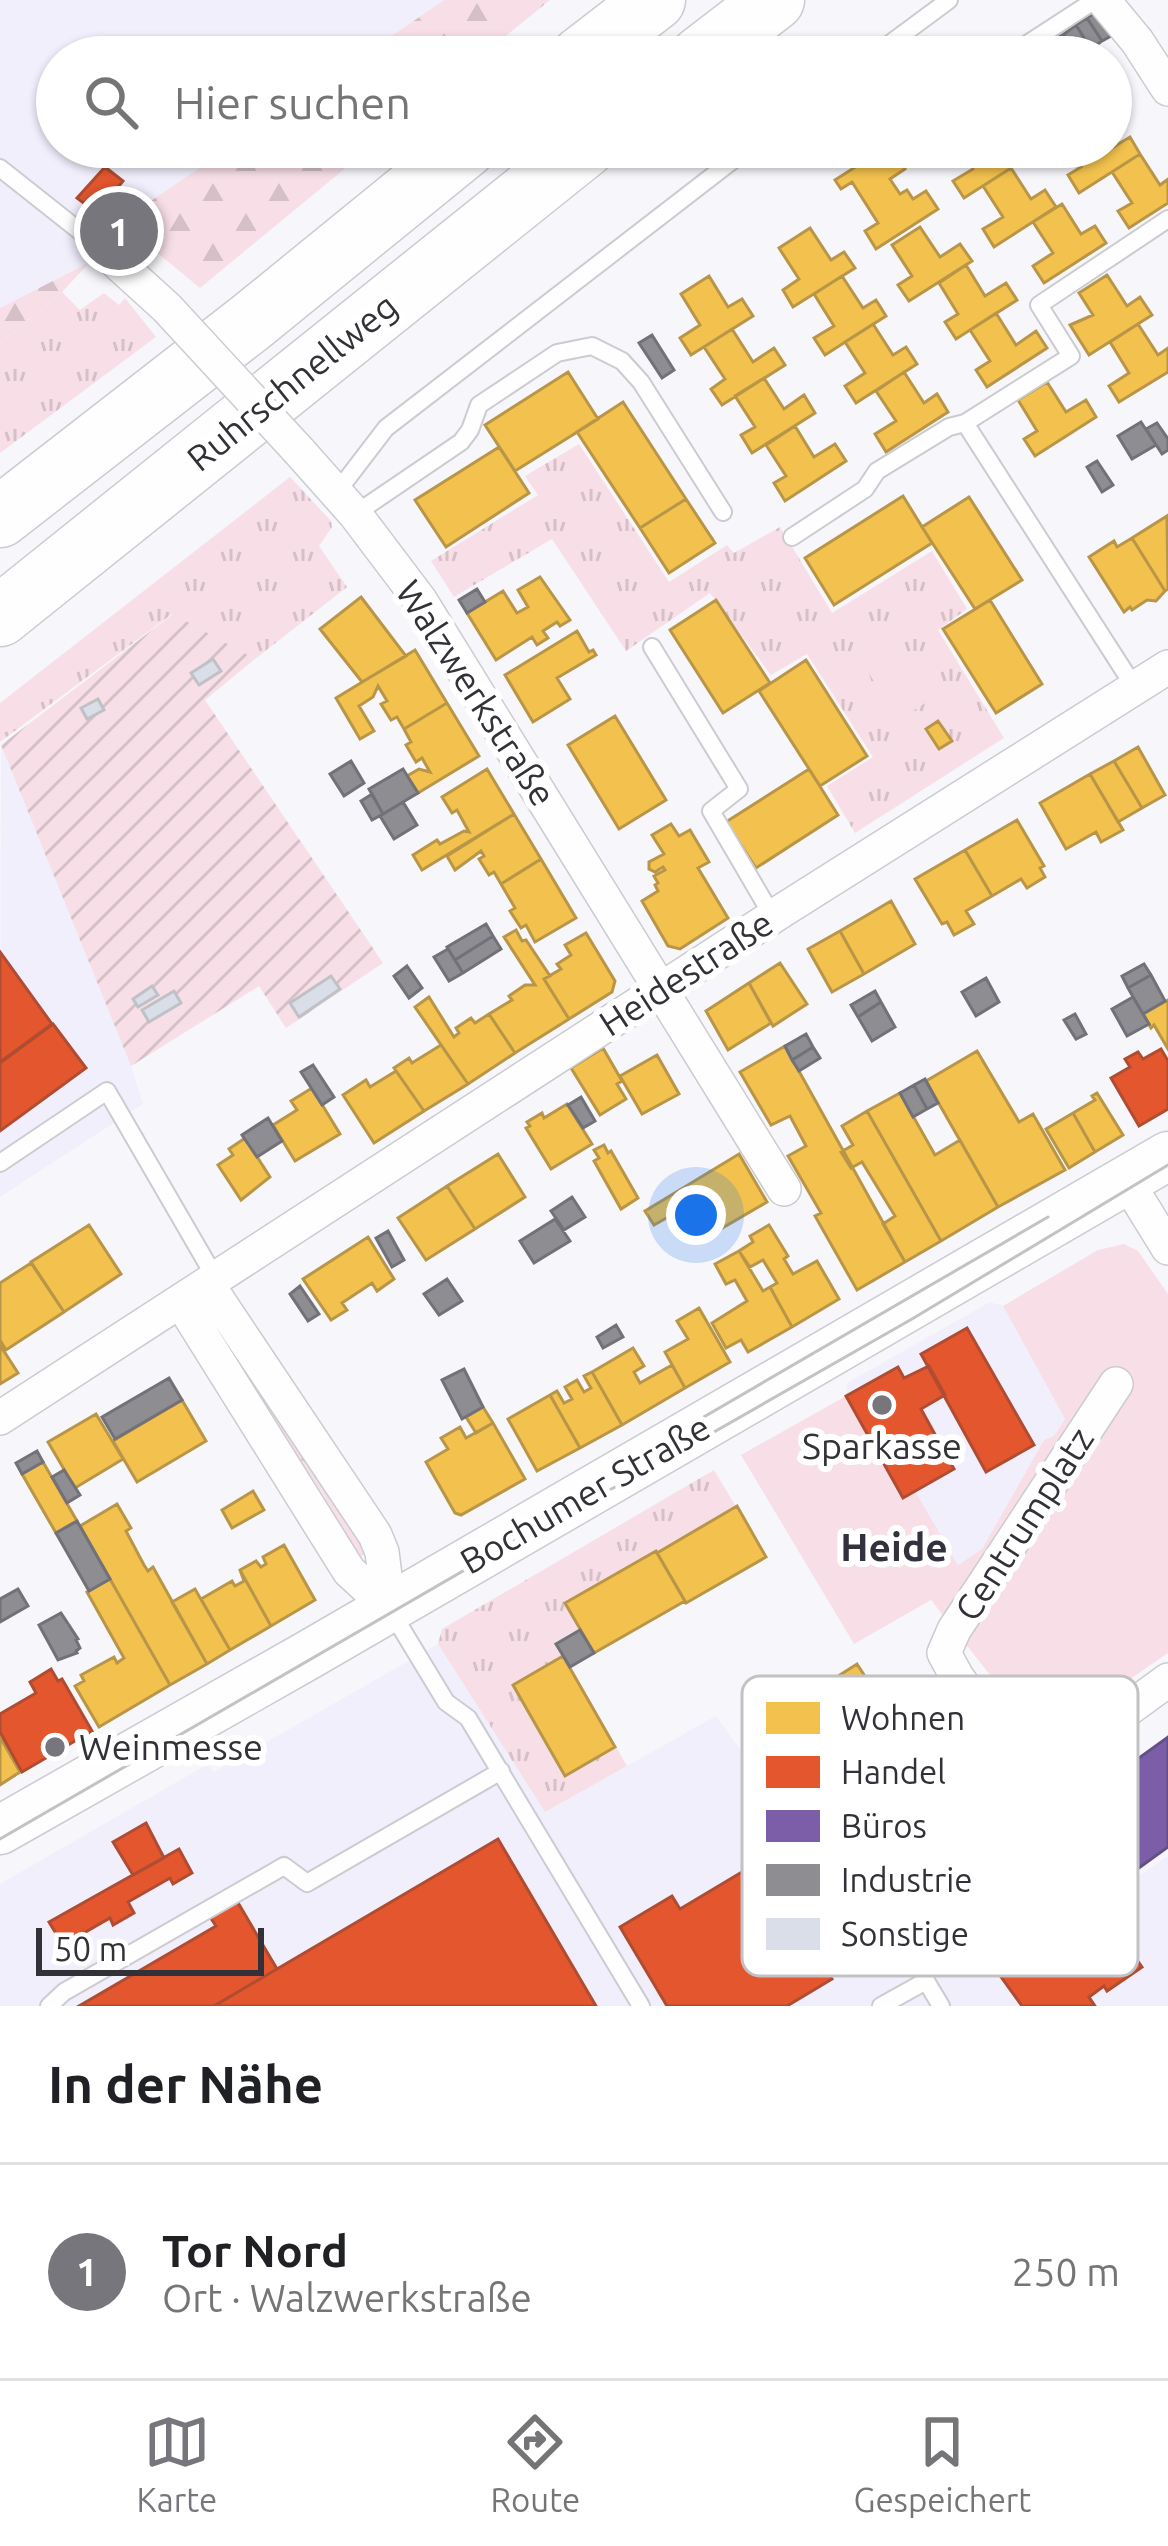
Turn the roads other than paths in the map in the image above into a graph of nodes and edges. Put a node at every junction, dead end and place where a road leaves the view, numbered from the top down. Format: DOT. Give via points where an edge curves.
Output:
graph roads {
  1 [pos="655,0"];
  2 [pos="774,0"];
  3 [pos="949,0"];
  4 [pos="1099,0"];
  5 [pos="608,36"];
  6 [pos="727,36"];
  7 [pos="900,36"];
  8 [pos="1041,36"];
  9 [pos="1152,36"];
  10 [pos="1168,89"];
  11 [pos="440,168"];
  12 [pos="559,168"];
  13 [pos="723,168"];
  14 [pos="0,169"];
  15 [pos="1168,219"];
  16 [pos="101,248"];
  17 [pos="965,423"];
  18 [pos="346,503"];
  19 [pos="723,512"];
  20 [pos="0,517"];
  21 [pos="792,536"];
  22 [pos="0,616"];
  23 [pos="652,647"];
  24 [pos="1168,667"];
  25 [pos="1136,688"];
  26 [pos="773,917"];
  27 [pos="662,990"];
  28 [pos="0,1163"];
  29 [pos="1147,1168"];
  30 [pos="784,1189"];
  31 [pos="1168,1248"];
  32 [pos="202,1289"];
  33 [pos="1116,1384"];
  34 [pos="0,1418"];
  35 [pos="389,1608"];
  36 [pos="956,1676"];
  37 [pos="1168,1680"];
  38 [pos="1138,1702"];
  39 [pos="501,1771"];
  40 [pos="0,1830"];
  41 [pos="49,2006"];
  42 [pos="641,2006"];
  43 [pos="881,2006"];
  44 [pos="941,2006"];
  1 -- 5 [label="highway"];
  2 -- 6 [label="highway"];
  3 -- 7 [label="lane"];
  4 -- 8 [label="lane"];
  4 -- 9 [label="street"];
  9 -- 10 [label="street"];
  11 -- 20 [label="highway, Ruhrschnellweg"];
  12 -- 22 [label="highway, Ruhrschnellweg"];
  13 -- 18 [label="lane" via="386,428"];
  14 -- 16 [label="lane"];
  15 -- 17 [label="lane" via="1039,305 1071,356"];
  16 -- 18 [label="street, Walzwerkstraße, bridge" via="167,308"];
  17 -- 21 [label="lane" via="877,471 865,489"];
  17 -- 25 [label="lane"];
  18 -- 19 [label="lane" via="461,442 479,405 557,352 592,346 641,382"];
  18 -- 27 [label="street, Walzwerkstraße" via="420,599"];
  23 -- 26 [label="lane" via="739,789 711,811"];
  24 -- 25 [label="street, Heidestraße"];
  25 -- 26 [label="street, Heidestraße"];
  26 -- 27 [label="street, Heidestraße"];
  27 -- 30 [label="street, Walzwerkstraße"];
  27 -- 32 [label="street, Heidestraße"];
  28 -- 32 [label="lane" via="107,1091"];
  29 -- 31 [label="street"];
  29 -- 35 [label="main road, Bochumer Straße"];
  32 -- 34 [label="street, Heidestraße"];
  32 -- 35 [label="street" via="349,1571"];
  33 -- 36 [label="street, Centrumplatz" via="954,1630 944,1653"];
  35 -- 39 [label="lane" via="446,1702 468,1718"];
  35 -- 40 [label="main road, Bochumer Straße"];
  37 -- 38 [label="street, Centrumplatz"];
  39 -- 41 [label="lane" via="307,1883 284,1865"];
  39 -- 42 [label="lane"];
  43 -- 44 [label="lane" via="926,1981"];
}
